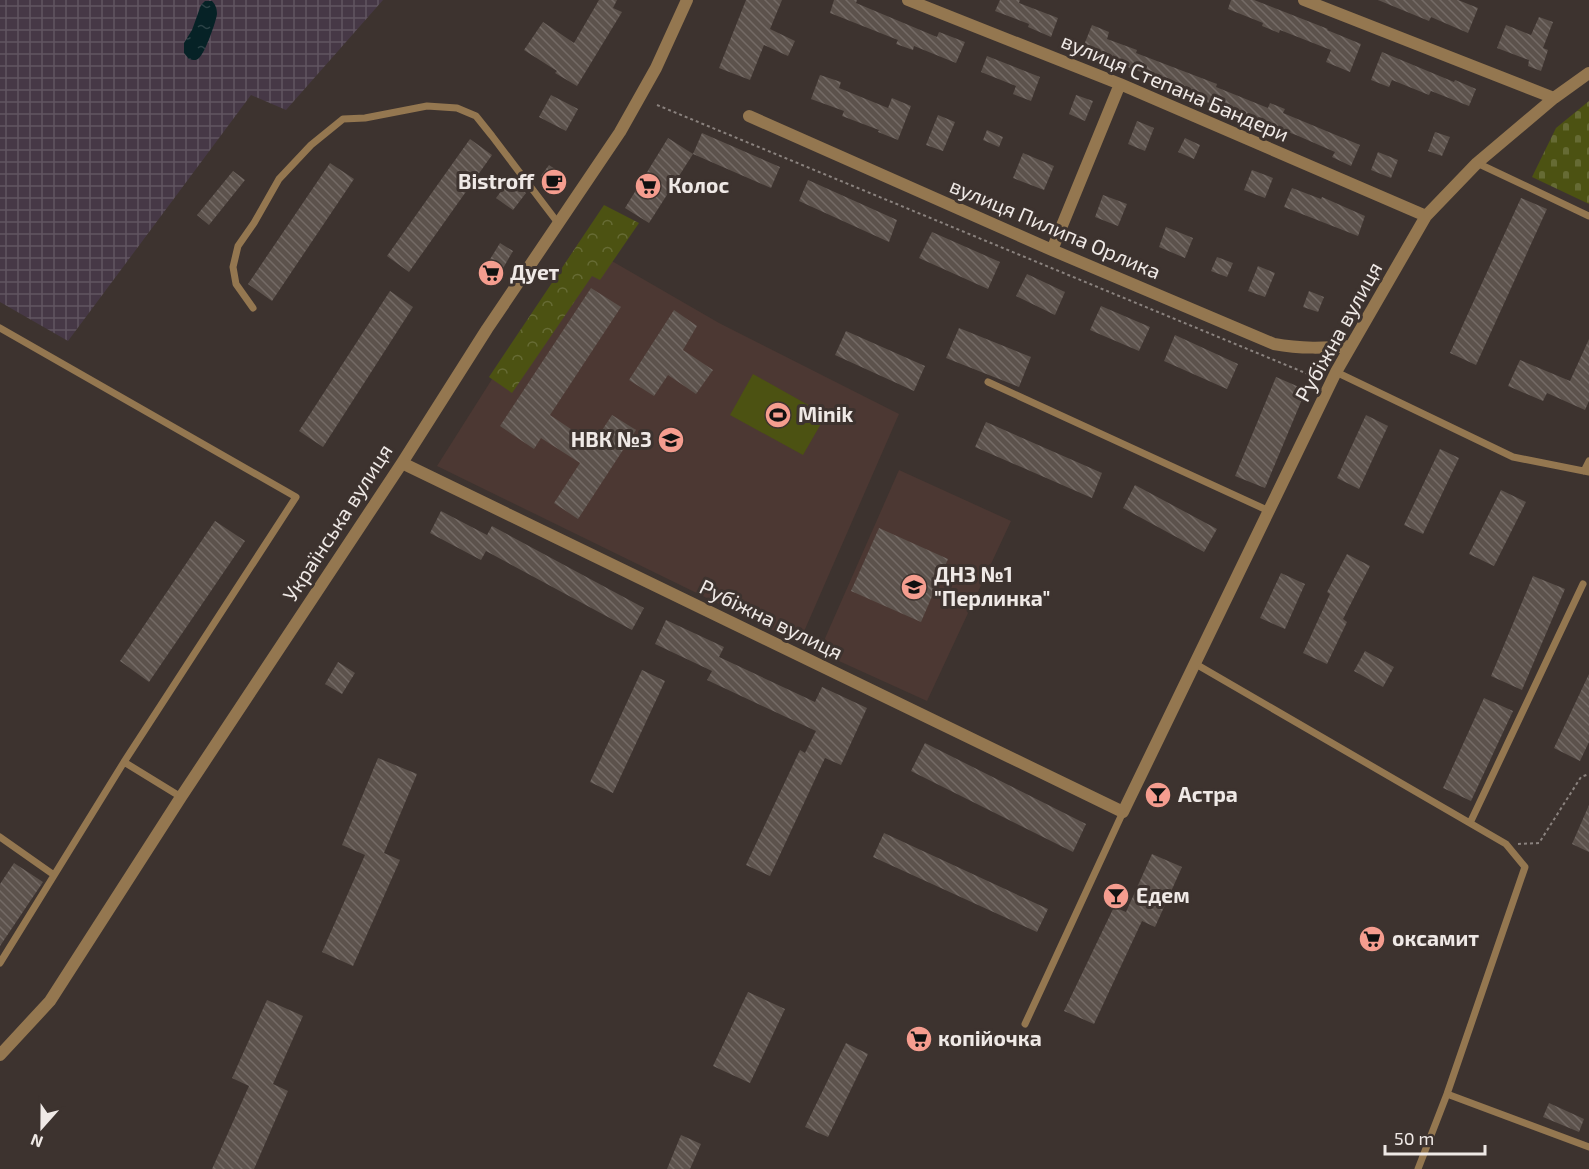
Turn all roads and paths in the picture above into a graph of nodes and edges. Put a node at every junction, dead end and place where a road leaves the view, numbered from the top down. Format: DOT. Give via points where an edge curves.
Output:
graph roads {
  1 [pos="687,0"];
  2 [pos="908,0"];
  3 [pos="1304,0"];
  4 [pos="1589,73"];
  5 [pos="1120,84"];
  6 [pos="1554,98"];
  7 [pos="657,105"];
  8 [pos="749,116"];
  9 [pos="1477,163"];
  10 [pos="1426,216"];
  11 [pos="1589,216"];
  12 [pos="558,223"];
  13 [pos="1052,250"];
  14 [pos="253,308"];
  15 [pos="0,328"];
  16 [pos="1352,346"];
  17 [pos="1334,378"];
  18 [pos="988,382"];
  19 [pos="1589,461"];
  20 [pos="402,463"];
  21 [pos="1587,471"];
  22 [pos="1269,511"];
  23 [pos="1583,584"];
  24 [pos="1194,663"];
  25 [pos="124,762"];
  26 [pos="1589,774"];
  27 [pos="180,797"];
  28 [pos="1123,812"];
  29 [pos="1470,823"];
  30 [pos="0,837"];
  31 [pos="1506,844"];
  32 [pos="54,875"];
  33 [pos="0,963"];
  34 [pos="1025,1024"];
  35 [pos="0,1053"];
  36 [pos="1447,1094"];
  37 [pos="1589,1147"];
  38 [pos="1418,1169"];
  1 -- 12 [label="street, Українська вулиця" via="656,68 620,132"];
  2 -- 5 [label="street, вулиця Степана Бандери"];
  3 -- 6 [label="street"];
  4 -- 6 [label="street, Рубіжна вулиця"];
  5 -- 10 [label="street, вулиця Степана Бандери"];
  5 -- 13 [label="street"];
  6 -- 9 [label="street, Рубіжна вулиця"];
  7 -- 17 [label="path"];
  8 -- 13 [label="street, вулиця Пилипа Орлика"];
  9 -- 10 [label="street, Рубіжна вулиця"];
  9 -- 11 [label="lane"];
  10 -- 16 [label="street, Рубіжна вулиця"];
  12 -- 14 [label="lane" via="476,116 457,108 427,106 343,119 279,178 238,246 233,267 236,284"];
  12 -- 20 [label="street, Українська вулиця"];
  13 -- 16 [label="street, вулиця Пилипа Орлика" via="1274,344 1318,349"];
  15 -- 25 [label="lane" via="296,497"];
  16 -- 17 [label="street, Рубіжна вулиця"];
  17 -- 21 [label="lane" via="1513,457"];
  17 -- 22 [label="street, Рубіжна вулиця"];
  18 -- 22 [label="lane"];
  19 -- 21 [label="lane"];
  20 -- 27 [label="street, Українська вулиця"];
  20 -- 28 [label="street, Рубіжна вулиця"];
  22 -- 24 [label="street, Рубіжна вулиця"];
  23 -- 29 [label="lane"];
  24 -- 28 [label="street, Рубіжна вулиця"];
  24 -- 29 [label="lane"];
  25 -- 27 [label="lane"];
  25 -- 32 [label="lane"];
  26 -- 31 [label="path" via="1581,777 1539,843"];
  27 -- 35 [label="street, Українська вулиця" via="50,1000"];
  28 -- 34 [label="lane, Рубіжна вулиця"];
  29 -- 31 [label="lane"];
  30 -- 32 [label="lane"];
  31 -- 36 [label="lane" via="1525,867"];
  32 -- 33 [label="lane"];
  36 -- 37 [label="lane"];
  36 -- 38 [label="lane"];
}
